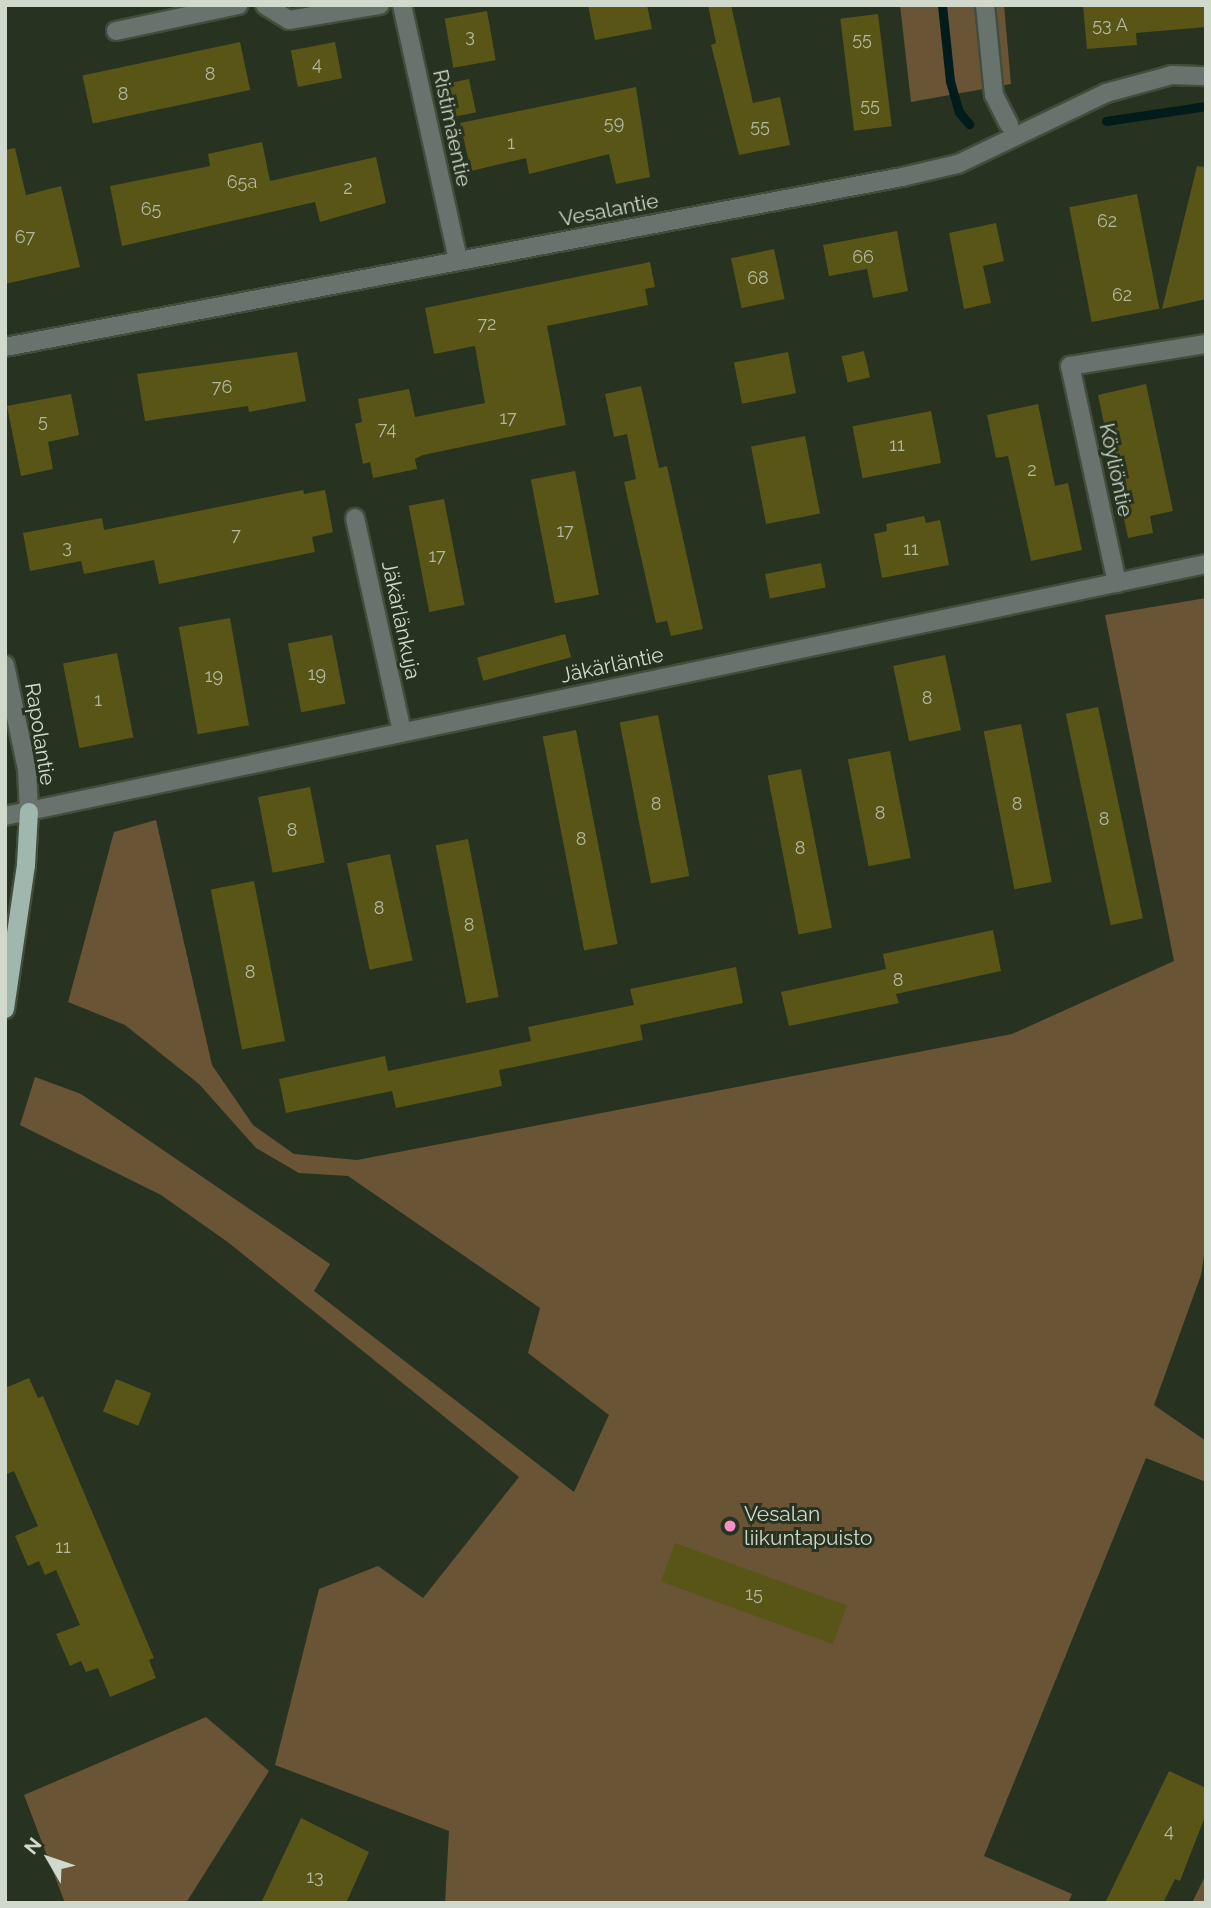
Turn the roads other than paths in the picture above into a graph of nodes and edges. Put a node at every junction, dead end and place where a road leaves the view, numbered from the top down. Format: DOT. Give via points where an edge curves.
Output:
graph roads {
  1 [pos="238,5"];
  2 [pos="265,5"];
  3 [pos="380,5"];
  4 [pos="402,5"];
  5 [pos="985,5"];
  6 [pos="116,31"];
  7 [pos="1206,76"];
  8 [pos="1009,124"];
  9 [pos="457,260"];
  10 [pos="1206,344"];
  11 [pos="5,347"];
  12 [pos="355,518"];
  13 [pos="1206,564"];
  14 [pos="1117,583"];
  15 [pos="5,665"];
  16 [pos="402,732"];
  17 [pos="29,812"];
  18 [pos="5,816"];
  19 [pos="5,1009"];
  1 -- 6 [label="street"];
  2 -- 3 [label="street" via="289,20"];
  4 -- 9 [label="street, Ristimäentie"];
  5 -- 8 [label="street" via="995,95"];
  7 -- 9 [label="street, Vesalantie" via="1172,75 1106,93 958,164"];
  9 -- 11 [label="street, Vesalantie"];
  10 -- 14 [label="street, Köyliöntie" via="1070,366"];
  12 -- 16 [label="street, Jäkärlänkuja"];
  13 -- 14 [label="street, Jäkärläntie"];
  14 -- 16 [label="street, Jäkärläntie"];
  15 -- 17 [label="street, Rapolantie" via="27,769"];
  16 -- 17 [label="street, Jäkärläntie"];
  17 -- 18 [label="street, Jäkärläntie"];
  17 -- 19 [label="main road"];
}
